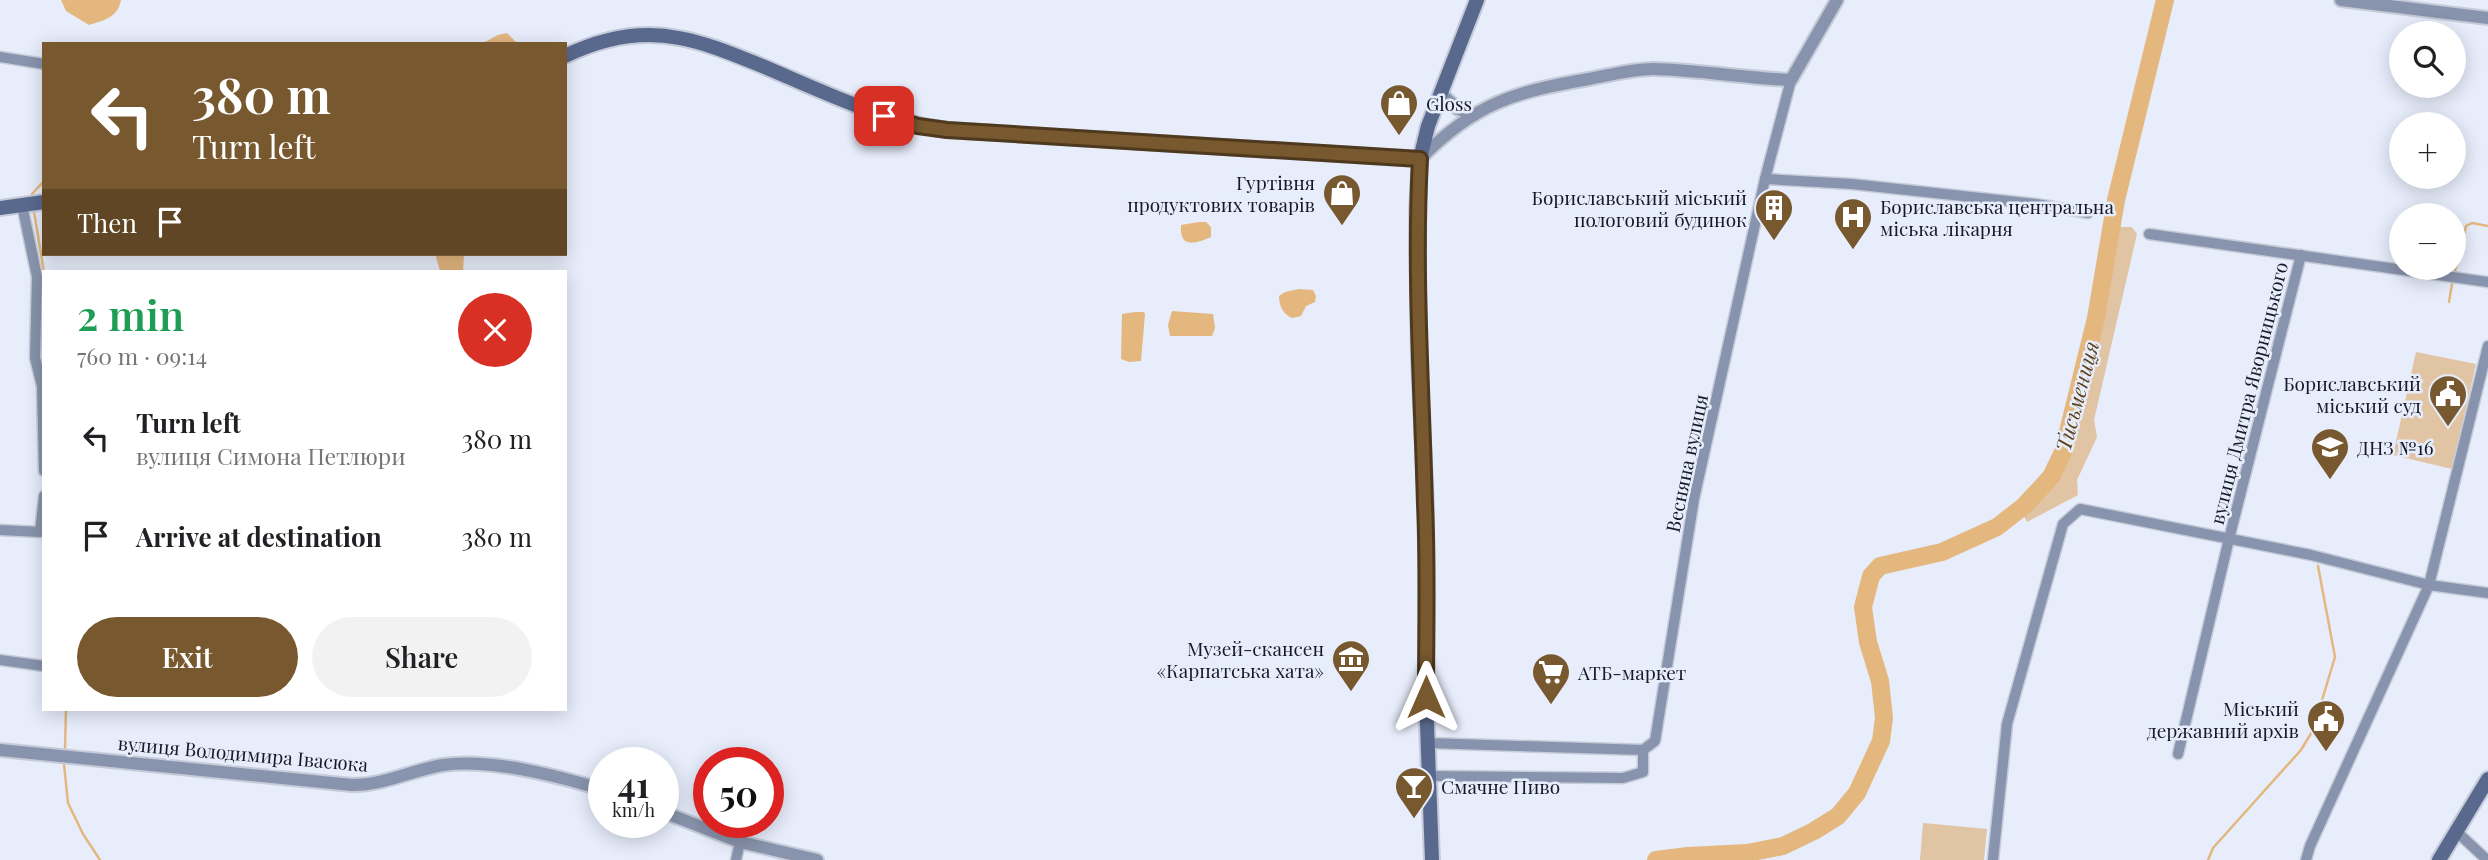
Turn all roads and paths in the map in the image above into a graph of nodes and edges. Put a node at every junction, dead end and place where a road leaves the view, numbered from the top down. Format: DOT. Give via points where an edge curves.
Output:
graph roads {
  1 [pos="1478,0"];
  2 [pos="1837,0"];
  3 [pos="2341,0"];
  4 [pos="2488,18"];
  5 [pos="567,55"];
  6 [pos="0,57"];
  7 [pos="42,64"];
  8 [pos="1791,80"];
  9 [pos="1440,93"];
  10 [pos="1474,115"];
  11 [pos="1420,159"];
  12 [pos="1765,178"];
  13 [pos="42,202"];
  14 [pos="22,205"];
  15 [pos="0,208"];
  16 [pos="2088,213"];
  17 [pos="2149,234"];
  18 [pos="2301,256"];
  19 [pos="2488,282"];
  20 [pos="2488,346"];
  21 [pos="42,386"];
  22 [pos="42,514"];
  23 [pos="0,530"];
  24 [pos="2230,539"];
  25 [pos="2429,585"];
  26 [pos="2488,593"];
  27 [pos="0,660"];
  28 [pos="42,666"];
  29 [pos="1428,743"];
  30 [pos="0,750"];
  31 [pos="1643,750"];
  32 [pos="2178,754"];
  33 [pos="1429,776"];
  34 [pos="2488,779"];
  35 [pos="588,785"];
  36 [pos="679,818"];
  37 [pos="2457,832"];
  38 [pos="740,842"];
  39 [pos="736,860"];
  40 [pos="817,860"];
  41 [pos="1432,860"];
  42 [pos="1993,860"];
  43 [pos="2306,860"];
  44 [pos="2439,860"];
  45 [pos="2487,860"];
  1 -- 9 [label="main road"];
  2 -- 8 [label="street"];
  3 -- 4 [label="street"];
  5 -- 11 [label="main road" via="613,38 677,37 711,45 918,126"];
  6 -- 7 [label="street"];
  8 -- 10 [label="street" via="1650,69 1525,92"];
  8 -- 12 [label="street, Весняна вулиця"];
  9 -- 10 [label="street" via="1458,109"];
  9 -- 11 [label="main road"];
  10 -- 11 [label="street"];
  11 -- 29 [label="main road" via="1418,319 1426,507"];
  12 -- 16 [label="street" via="2010,201"];
  12 -- 31 [label="street, Весняна вулиця" via="1694,499 1655,741"];
  13 -- 14 [label="main road"];
  14 -- 15 [label="main road"];
  14 -- 21 [label="street" via="37,277 35,358"];
  17 -- 18 [label="street"];
  18 -- 19 [label="street"];
  18 -- 24 [label="street, вулиця Дмитра Яворницького"];
  20 -- 25 [label="street"];
  22 -- 23 [label="street" via="40,532"];
  24 -- 25 [label="street, вулиця Дмитра Яворницького"];
  24 -- 32 [label="street, вулиця Дмитра Яворницького"];
  24 -- 42 [label="street, вулиця Дмитра Яворницького" via="2080,509 2063,524 2007,724"];
  25 -- 26 [label="street, вулиця Дмитра Яворницького"];
  25 -- 43 [label="street"];
  27 -- 28 [label="street"];
  29 -- 31 [label="street"];
  29 -- 33 [label="main road"];
  30 -- 35 [label="street, вулиця Володимира Івасюка" via="352,785 446,765 555,775"];
  31 -- 33 [label="street, Весняна вулиця" via="1643,772 1623,778"];
  33 -- 41 [label="main road"];
  34 -- 37 [label="main road"];
  36 -- 38 [label="street"];
  37 -- 44 [label="main road"];
  37 -- 45 [label="street"];
  38 -- 39 [label="street"];
  38 -- 40 [label="street"];
}
